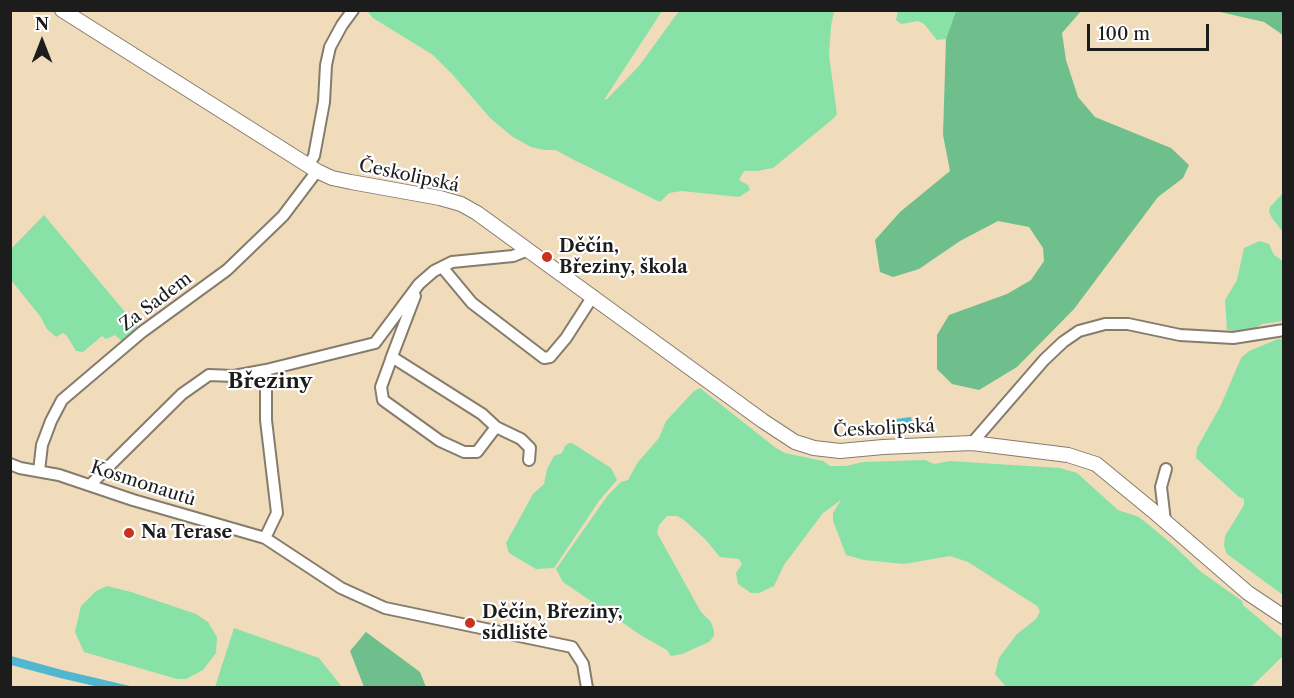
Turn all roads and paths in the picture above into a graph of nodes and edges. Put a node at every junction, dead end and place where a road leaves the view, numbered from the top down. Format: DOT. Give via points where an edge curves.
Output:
graph roads {
  1 [pos="62,10"];
  2 [pos="353,10"];
  3 [pos="312,168"];
  4 [pos="528,250"];
  5 [pos="442,267"];
  6 [pos="419,284"];
  7 [pos="593,296"];
  8 [pos="1284,330"];
  9 [pos="392,359"];
  10 [pos="266,370"];
  11 [pos="496,427"];
  12 [pos="972,443"];
  13 [pos="529,460"];
  14 [pos="10,465"];
  15 [pos="1166,469"];
  16 [pos="39,471"];
  17 [pos="90,485"];
  18 [pos="1165,521"];
  19 [pos="265,538"];
  20 [pos="1284,617"];
  21 [pos="587,685"];
  1 -- 3 [label="main road, Českolipská"];
  2 -- 3 [label="street, Za Sadem" via="330,47"];
  3 -- 4 [label="main road, Českolipská" via="351,182 461,204"];
  3 -- 16 [label="street, Za Sadem" via="283,216 227,270 142,332 62,400 42,445"];
  4 -- 5 [label="street"];
  4 -- 7 [label="main road, Českolipská"];
  5 -- 6 [label="street"];
  5 -- 7 [label="street" via="472,303 544,358 550,357 566,338"];
  6 -- 9 [label="street"];
  6 -- 10 [label="street" via="375,343"];
  7 -- 12 [label="main road, Českolipská" via="795,442 840,451"];
  8 -- 12 [label="street" via="1233,338 1180,335 1128,324 1105,324 1079,331 1044,360"];
  9 -- 11 [label="street" via="482,414"];
  9 -- 11 [label="street" via="381,387 383,400 440,441 464,452 477,452"];
  10 -- 17 [label="street" via="234,376 208,375 182,394"];
  10 -- 19 [label="street" via="266,420 277,513"];
  11 -- 13 [label="street" via="521,439 530,448"];
  12 -- 18 [label="main road, Českolipská" via="1068,455 1096,464"];
  14 -- 16 [label="street, Kosmonautů"];
  15 -- 18 [label="street" via="1161,487"];
  16 -- 17 [label="street, Kosmonautů"];
  17 -- 19 [label="street, Kosmonautů"];
  18 -- 20 [label="main road, Českolipská" via="1248,593"];
  19 -- 21 [label="street, Kosmonautů" via="340,588 385,608 572,647 583,664"];
}
